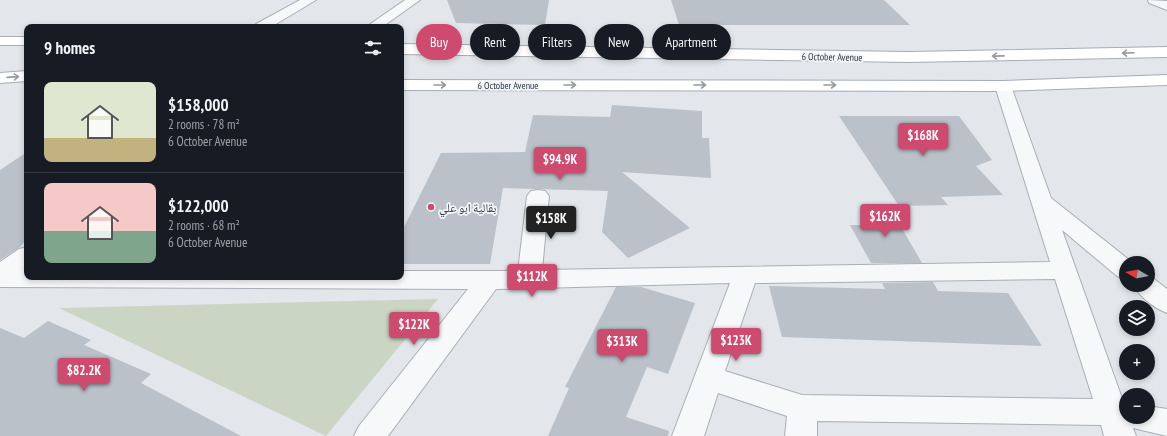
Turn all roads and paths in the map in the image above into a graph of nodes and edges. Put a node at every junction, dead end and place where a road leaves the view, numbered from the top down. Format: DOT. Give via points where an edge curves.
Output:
graph roads {
  1 [pos="310,0"];
  2 [pos="414,0"];
  3 [pos="1154,0"];
  4 [pos="1167,6"];
  5 [pos="266,24"];
  6 [pos="378,24"];
  7 [pos="0,41"];
  8 [pos="24,41"];
  9 [pos="404,49"];
  10 [pos="1167,52"];
  11 [pos="24,76"];
  12 [pos="0,78"];
  13 [pos="1167,80"];
  14 [pos="404,85"];
  15 [pos="1003,86"];
  16 [pos="538,196"];
  17 [pos="1041,201"];
  18 [pos="1119,264"];
  19 [pos="7,269"];
  20 [pos="24,269"];
  21 [pos="1064,270"];
  22 [pos="746,274"];
  23 [pos="404,278"];
  24 [pos="489,280"];
  25 [pos="529,280"];
  26 [pos="1154,292"];
  27 [pos="1167,303"];
  28 [pos="709,378"];
  29 [pos="1119,408"];
  30 [pos="1119,420"];
  31 [pos="801,422"];
  32 [pos="1155,422"];
  33 [pos="1167,423"];
  34 [pos="370,436"];
  35 [pos="688,436"];
  1 -- 5 [label="street"];
  2 -- 6 [label="street"];
  3 -- 4 [label="street"];
  7 -- 8 [label="main road"];
  10 -- 9 [label="main road, 6 October Avenue, one-way" via="908,57"];
  12 -- 11 [label="main road, one-way"];
  13 -- 15 [label="main road, 6 October Avenue"];
  14 -- 15 [label="main road, 6 October Avenue, one-way"];
  15 -- 17 [label="street"];
  16 -- 25 [label="street"];
  17 -- 18 [label="street"];
  17 -- 21 [label="street"];
  19 -- 20 [label="street"];
  21 -- 22 [label="street"];
  21 -- 29 [label="street"];
  22 -- 25 [label="street"];
  22 -- 28 [label="street"];
  23 -- 24 [label="street"];
  24 -- 25 [label="street"];
  24 -- 34 [label="street"];
  26 -- 27 [label="street"];
  28 -- 31 [label="street"];
  28 -- 35 [label="street"];
  30 -- 31 [label="street"];
  32 -- 33 [label="street"];
}
